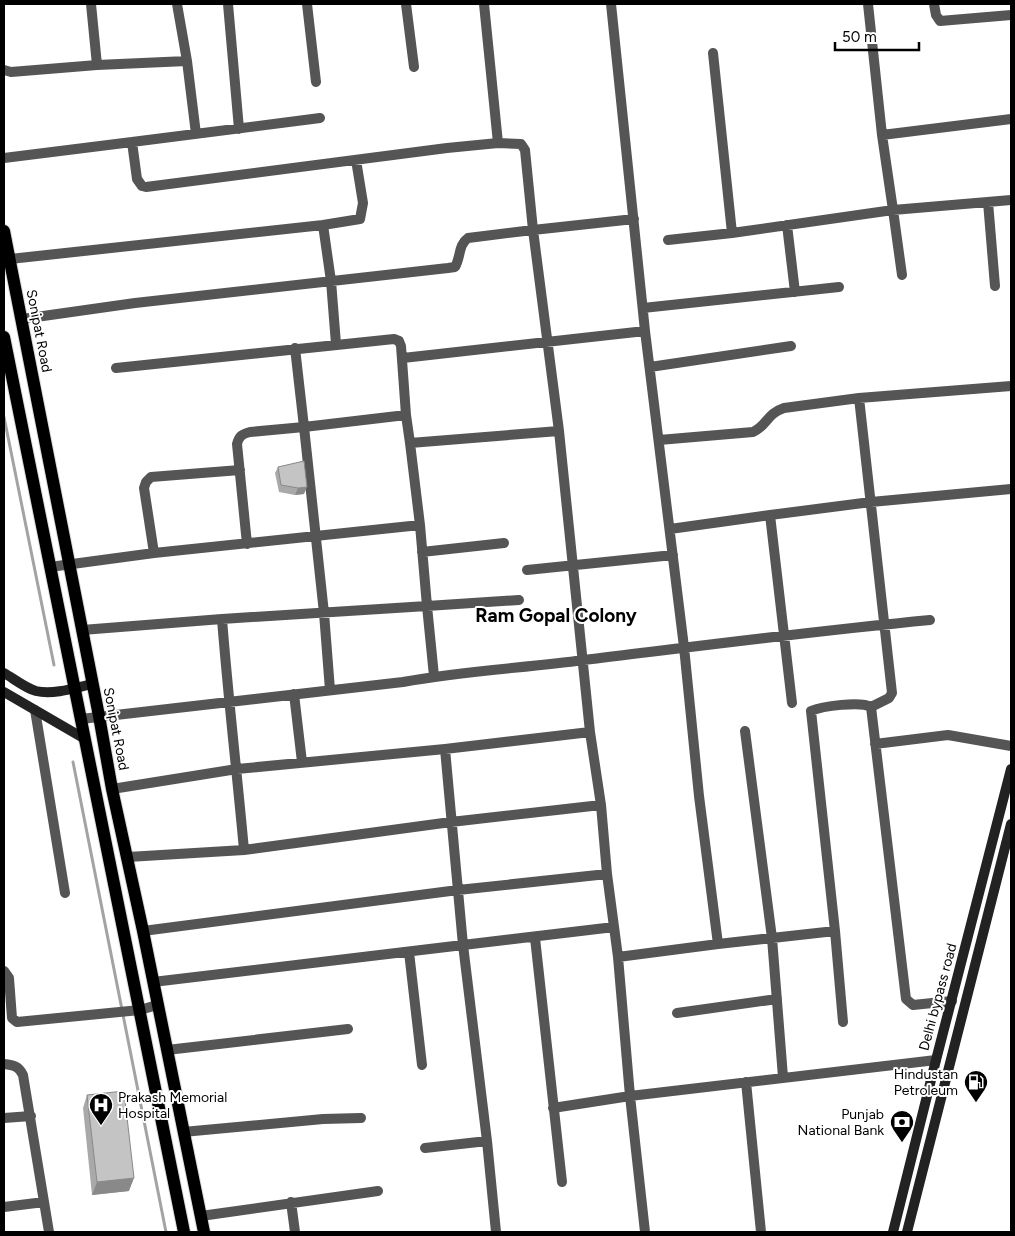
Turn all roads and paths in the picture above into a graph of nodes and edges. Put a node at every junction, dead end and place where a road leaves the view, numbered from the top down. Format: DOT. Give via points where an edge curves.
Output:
graph roads {
  1 [pos="91,4"];
  2 [pos="177,4"];
  3 [pos="228,4"];
  4 [pos="307,4"];
  5 [pos="406,4"];
  6 [pos="484,4"];
  7 [pos="611,4"];
  8 [pos="868,4"];
  9 [pos="934,4"];
  10 [pos="1011,15"];
  11 [pos="713,53"];
  12 [pos="187,61"];
  13 [pos="98,65"];
  14 [pos="414,67"];
  15 [pos="4,70"];
  16 [pos="316,82"];
  17 [pos="320,118"];
  18 [pos="1011,119"];
  19 [pos="239,128"];
  20 [pos="196,134"];
  21 [pos="882,135"];
  22 [pos="132,142"];
  23 [pos="498,144"];
  24 [pos="4,158"];
  25 [pos="356,160"];
  26 [pos="1011,200"];
  27 [pos="988,202"];
  28 [pos="893,210"];
  29 [pos="634,219"];
  30 [pos="323,225"];
  31 [pos="787,225"];
  32 [pos="4,230"];
  33 [pos="533,230"];
  34 [pos="732,233"];
  35 [pos="668,240"];
  36 [pos="10,259"];
  37 [pos="902,276"];
  38 [pos="331,282"];
  39 [pos="995,286"];
  40 [pos="839,287"];
  41 [pos="795,292"];
  42 [pos="643,308"];
  43 [pos="22,319"];
  44 [pos="645,331"];
  45 [pos="4,337"];
  46 [pos="548,342"];
  47 [pos="336,344"];
  48 [pos="791,346"];
  49 [pos="295,348"];
  50 [pos="403,358"];
  51 [pos="650,367"];
  52 [pos="116,368"];
  53 [pos="1011,386"];
  54 [pos="858,398"];
  55 [pos="406,415"];
  56 [pos="304,427"];
  57 [pos="560,431"];
  58 [pos="659,440"];
  59 [pos="410,443"];
  60 [pos="240,470"];
  61 [pos="1011,489"];
  62 [pos="870,502"];
  63 [pos="770,515"];
  64 [pos="420,525"];
  65 [pos="670,529"];
  66 [pos="315,536"];
  67 [pos="504,543"];
  68 [pos="247,544"];
  69 [pos="422,552"];
  70 [pos="154,553"];
  71 [pos="673,555"];
  72 [pos="69,564"];
  73 [pos="574,565"];
  74 [pos="50,567"];
  75 [pos="527,570"];
  76 [pos="519,600"];
  77 [pos="427,606"];
  78 [pos="324,613"];
  79 [pos="222,619"];
  80 [pos="930,620"];
  81 [pos="885,624"];
  82 [pos="82,630"];
  83 [pos="784,636"];
  84 [pos="684,647"];
  85 [pos="583,660"];
  86 [pos="4,673"];
  87 [pos="434,676"];
  88 [pos="92,684"];
  89 [pos="75,688"];
  90 [pos="330,690"];
  91 [pos="4,692"];
  92 [pos="294,694"];
  93 [pos="228,701"];
  94 [pos="792,703"];
  95 [pos="871,707"];
  96 [pos="35,710"];
  97 [pos="99,716"];
  98 [pos="81,719"];
  99 [pos="745,731"];
  100 [pos="590,732"];
  101 [pos="85,739"];
  102 [pos="875,744"];
  103 [pos="1011,746"];
  104 [pos="445,749"];
  105 [pos="302,762"];
  106 [pos="237,769"];
  107 [pos="1011,769"];
  108 [pos="112,790"];
  109 [pos="1008,794"];
  110 [pos="601,805"];
  111 [pos="451,822"];
  112 [pos="1011,824"];
  113 [pos="244,850"];
  114 [pos="128,857"];
  115 [pos="607,874"];
  116 [pos="458,890"];
  117 [pos="65,893"];
  118 [pos="614,928"];
  119 [pos="143,931"];
  120 [pos="835,931"];
  121 [pos="535,938"];
  122 [pos="772,938"];
  123 [pos="718,944"];
  124 [pos="463,945"];
  125 [pos="409,952"];
  126 [pos="618,957"];
  127 [pos="4,971"];
  128 [pos="153,982"];
  129 [pos="778,998"];
  130 [pos="952,1001"];
  131 [pos="157,1005"];
  132 [pos="140,1010"];
  133 [pos="677,1013"];
  134 [pos="843,1022"];
  135 [pos="348,1029"];
  136 [pos="167,1050"];
  137 [pos="936,1060"];
  138 [pos="4,1064"];
  139 [pos="422,1065"];
  140 [pos="783,1078"];
  141 [pos="746,1082"];
  142 [pos="630,1096"];
  143 [pos="553,1108"];
  144 [pos="31,1116"];
  145 [pos="4,1118"];
  146 [pos="360,1118"];
  147 [pos="183,1132"];
  148 [pos="487,1141"];
  149 [pos="425,1148"];
  150 [pos="909,1168"];
  151 [pos="923,1170"];
  152 [pos="562,1182"];
  153 [pos="378,1191"];
  154 [pos="44,1202"];
  155 [pos="292,1202"];
  156 [pos="4,1207"];
  157 [pos="200,1216"];
  158 [pos="49,1232"];
  159 [pos="184,1232"];
  160 [pos="204,1232"];
  161 [pos="295,1232"];
  162 [pos="496,1232"];
  163 [pos="645,1232"];
  164 [pos="762,1232"];
  165 [pos="893,1232"];
  166 [pos="907,1232"];
  1 -- 13 [label="street"];
  2 -- 12 [label="street"];
  3 -- 19 [label="street"];
  4 -- 16 [label="street"];
  5 -- 14 [label="street"];
  6 -- 23 [label="street"];
  7 -- 29 [label="street"];
  8 -- 21 [label="street"];
  9 -- 10 [label="street" via="940,21"];
  11 -- 34 [label="street"];
  12 -- 13 [label="street"];
  12 -- 20 [label="street"];
  13 -- 15 [label="street"];
  17 -- 19 [label="street"];
  18 -- 21 [label="street"];
  19 -- 20 [label="street"];
  20 -- 22 [label="street"];
  21 -- 28 [label="street"];
  22 -- 24 [label="street"];
  22 -- 25 [label="street" via="138,179 146,187"];
  23 -- 25 [label="street"];
  23 -- 33 [label="street" via="521,144 525,150"];
  25 -- 30 [label="street" via="363,203 360,219"];
  26 -- 27 [label="street"];
  27 -- 28 [label="street"];
  27 -- 39 [label="street"];
  28 -- 31 [label="street"];
  28 -- 37 [label="street"];
  29 -- 33 [label="street"];
  29 -- 42 [label="street"];
  30 -- 36 [label="street"];
  30 -- 38 [label="street"];
  31 -- 34 [label="street"];
  31 -- 41 [label="street"];
  32 -- 36 [label="main road, Sonipat Road"];
  33 -- 38 [label="street" via="468,238 461,246 455,267"];
  33 -- 46 [label="street"];
  34 -- 35 [label="street"];
  36 -- 43 [label="main road, Sonipat Road"];
  38 -- 43 [label="street"];
  38 -- 47 [label="street"];
  40 -- 41 [label="street"];
  41 -- 42 [label="street"];
  42 -- 44 [label="street"];
  43 -- 72 [label="main road, Sonipat Road"];
  44 -- 46 [label="street"];
  44 -- 51 [label="street"];
  45 -- 74 [label="main road"];
  46 -- 50 [label="street"];
  46 -- 57 [label="street"];
  47 -- 49 [label="street"];
  47 -- 50 [label="street" via="394,339 402,346"];
  48 -- 51 [label="street"];
  49 -- 52 [label="street"];
  49 -- 56 [label="street"];
  50 -- 55 [label="street"];
  51 -- 58 [label="street"];
  53 -- 54 [label="street"];
  54 -- 58 [label="street" via="784,408 773,412 764,425 753,432"];
  54 -- 62 [label="street"];
  55 -- 56 [label="street"];
  55 -- 59 [label="street"];
  56 -- 60 [label="street" via="243,434 237,444"];
  56 -- 66 [label="street"];
  57 -- 59 [label="street"];
  57 -- 73 [label="street"];
  58 -- 65 [label="street"];
  59 -- 64 [label="street"];
  60 -- 68 [label="street"];
  60 -- 70 [label="street" via="151,477 144,488"];
  61 -- 62 [label="street"];
  62 -- 63 [label="street"];
  62 -- 81 [label="street"];
  63 -- 65 [label="street"];
  63 -- 83 [label="street"];
  64 -- 66 [label="street"];
  64 -- 69 [label="street"];
  65 -- 71 [label="street"];
  66 -- 68 [label="street"];
  66 -- 78 [label="street"];
  67 -- 69 [label="street"];
  68 -- 70 [label="street"];
  69 -- 77 [label="street"];
  70 -- 72 [label="street"];
  71 -- 73 [label="street"];
  71 -- 84 [label="street"];
  72 -- 74 [label="street"];
  72 -- 82 [label="main road, Sonipat Road"];
  73 -- 75 [label="street"];
  73 -- 85 [label="street"];
  74 -- 89 [label="main road"];
  76 -- 77 [label="street"];
  77 -- 78 [label="street"];
  77 -- 87 [label="street"];
  78 -- 79 [label="street"];
  78 -- 90 [label="street"];
  79 -- 82 [label="street"];
  79 -- 93 [label="street"];
  80 -- 81 [label="street"];
  81 -- 83 [label="street"];
  81 -- 95 [label="street" via="892,693"];
  82 -- 88 [label="main road, Sonipat Road"];
  83 -- 84 [label="street"];
  83 -- 94 [label="street"];
  84 -- 85 [label="street"];
  84 -- 123 [label="street"];
  85 -- 87 [label="street"];
  85 -- 100 [label="street"];
  86 -- 89 [label="main road" via="34,690"];
  87 -- 90 [label="street"];
  88 -- 89 [label="main road"];
  88 -- 97 [label="main road, Sonipat Road"];
  89 -- 98 [label="main road"];
  90 -- 92 [label="street"];
  91 -- 96 [label="main road"];
  92 -- 93 [label="street"];
  92 -- 105 [label="street"];
  93 -- 97 [label="street"];
  93 -- 106 [label="street"];
  95 -- 102 [label="street"];
  95 -- 120 [label="street" via="858,704 811,711"];
  96 -- 101 [label="main road"];
  96 -- 117 [label="street"];
  97 -- 98 [label="street"];
  97 -- 108 [label="main road, Sonipat Road"];
  98 -- 101 [label="main road"];
  99 -- 122 [label="street"];
  100 -- 104 [label="street"];
  100 -- 110 [label="street"];
  101 -- 132 [label="main road"];
  102 -- 103 [label="street" via="948,735"];
  102 -- 130 [label="street" via="906,999 913,1005"];
  104 -- 105 [label="street"];
  104 -- 111 [label="street"];
  105 -- 106 [label="street"];
  106 -- 108 [label="street"];
  106 -- 113 [label="street"];
  107 -- 109 [label="main road, Delhi bypass road"];
  108 -- 114 [label="main road, Sonipat Road"];
  109 -- 130 [label="main road, Delhi bypass road"];
  110 -- 111 [label="street"];
  110 -- 115 [label="street"];
  111 -- 113 [label="street"];
  111 -- 116 [label="street"];
  112 -- 151 [label="main road, Delhi bypass road"];
  113 -- 114 [label="street"];
  114 -- 119 [label="main road, Sonipat Road"];
  115 -- 116 [label="street"];
  115 -- 118 [label="street"];
  116 -- 119 [label="street"];
  116 -- 124 [label="street"];
  118 -- 121 [label="street"];
  118 -- 126 [label="street"];
  119 -- 128 [label="main road, Sonipat Road"];
  120 -- 122 [label="street"];
  120 -- 134 [label="street"];
  121 -- 124 [label="street"];
  121 -- 143 [label="street"];
  122 -- 123 [label="street"];
  122 -- 129 [label="street"];
  123 -- 126 [label="street"];
  124 -- 125 [label="street"];
  124 -- 148 [label="street"];
  125 -- 128 [label="street"];
  125 -- 139 [label="street"];
  126 -- 142 [label="street"];
  127 -- 132 [label="street" via="9,978 12,1018 17,1022"];
  128 -- 131 [label="main road, Sonipat Road"];
  129 -- 133 [label="street"];
  129 -- 140 [label="street"];
  130 -- 137 [label="main road, Delhi bypass road"];
  131 -- 132 [label="street"];
  131 -- 136 [label="main road, Sonipat Road"];
  132 -- 159 [label="main road"];
  135 -- 136 [label="street"];
  136 -- 147 [label="main road, Sonipat Road"];
  137 -- 140 [label="street"];
  137 -- 150 [label="main road, Delhi bypass road"];
  138 -- 144 [label="street" via="20,1070"];
  140 -- 141 [label="street"];
  141 -- 142 [label="street"];
  141 -- 164 [label="street"];
  142 -- 143 [label="street"];
  142 -- 163 [label="street"];
  143 -- 152 [label="street"];
  144 -- 145 [label="street"];
  144 -- 154 [label="street"];
  146 -- 147 [label="street"];
  147 -- 157 [label="main road, Sonipat Road"];
  148 -- 149 [label="street"];
  148 -- 162 [label="street"];
  150 -- 151 [label="main road"];
  150 -- 165 [label="main road, Delhi bypass road"];
  151 -- 166 [label="main road, Delhi bypass road"];
  153 -- 155 [label="street"];
  154 -- 156 [label="street"];
  154 -- 158 [label="street"];
  155 -- 157 [label="street"];
  155 -- 161 [label="street"];
  157 -- 160 [label="main road, Sonipat Road"];
}
